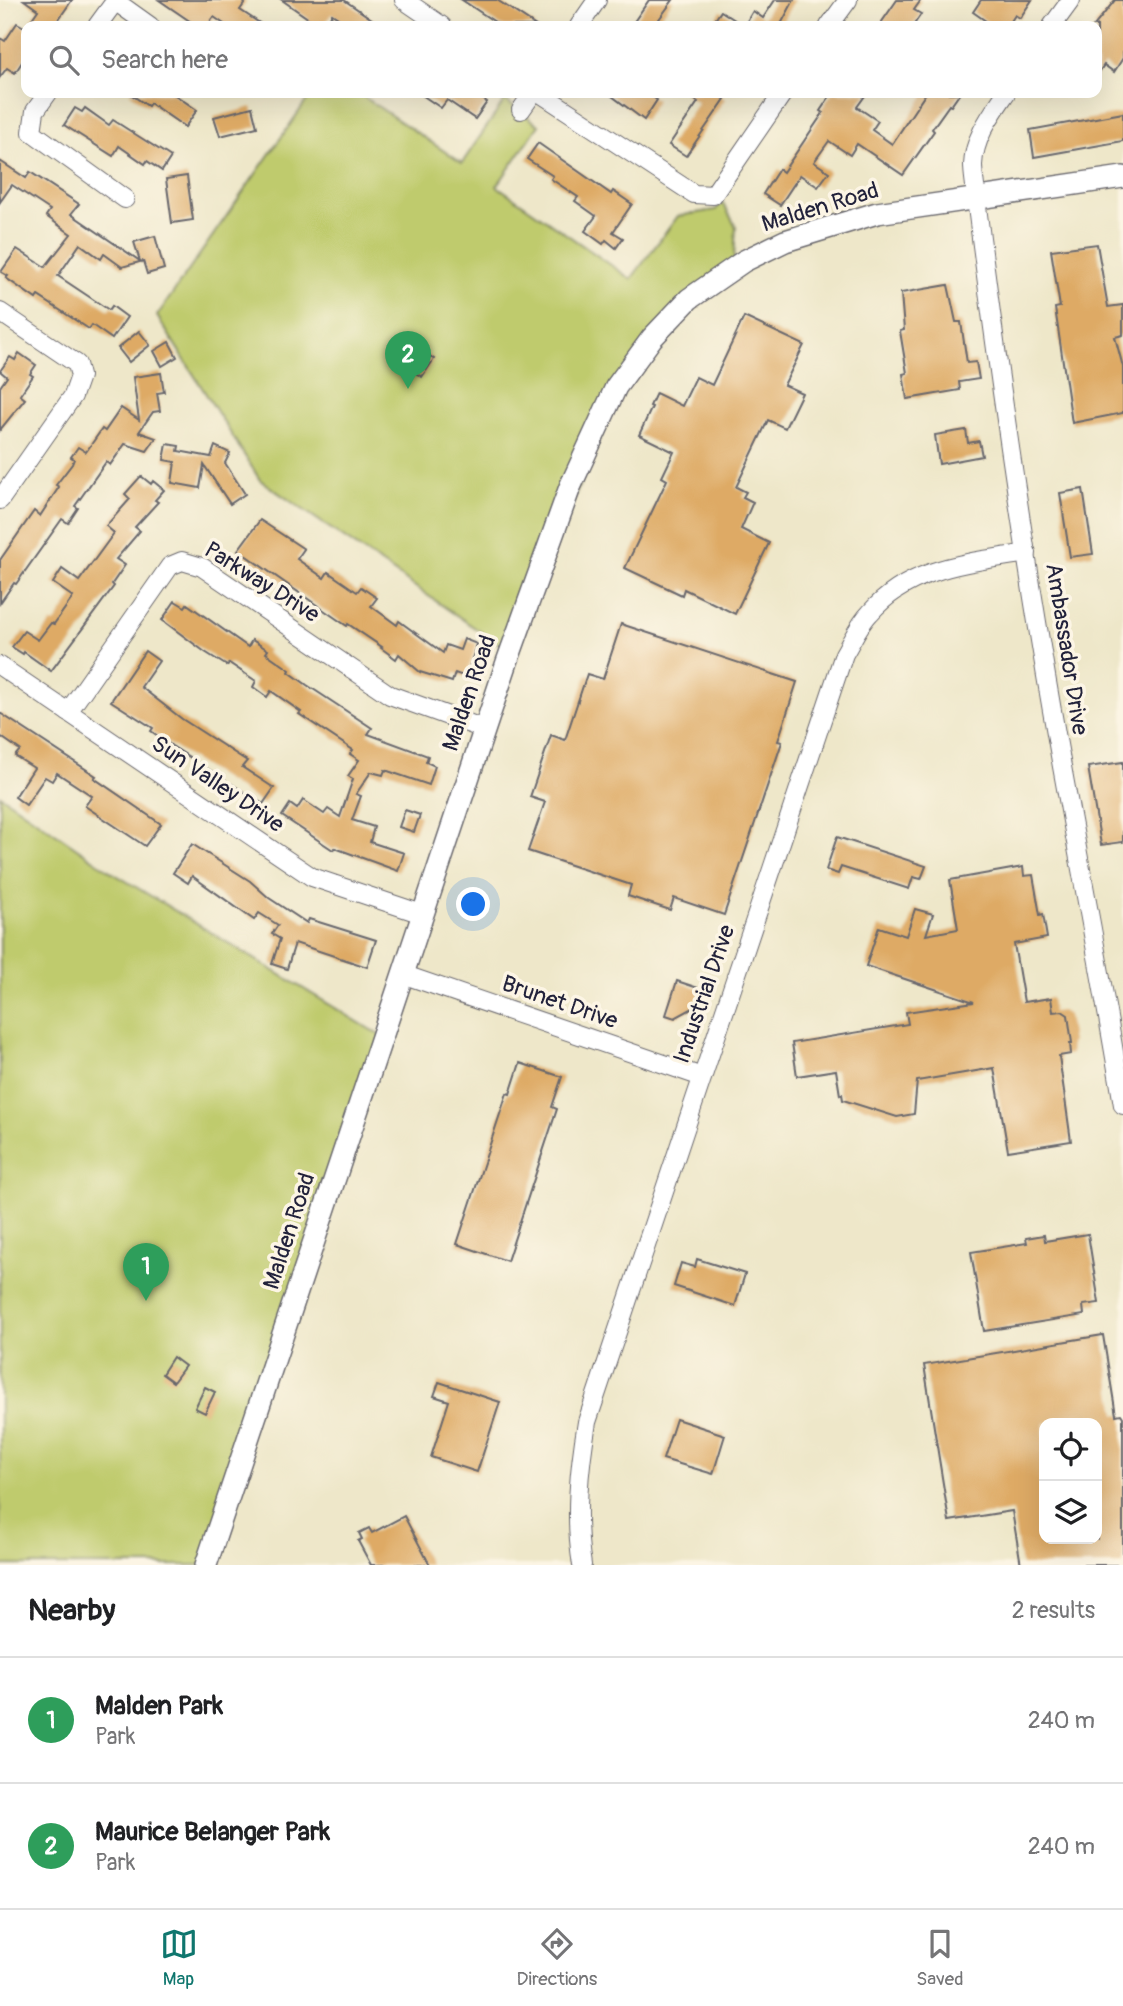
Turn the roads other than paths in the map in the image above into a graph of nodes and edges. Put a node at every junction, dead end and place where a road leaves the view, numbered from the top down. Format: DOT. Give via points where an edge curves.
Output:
graph roads {
  1 [pos="404,0"];
  2 [pos="597,0"];
  3 [pos="848,0"];
  4 [pos="1071,0"];
  5 [pos="115,1"];
  6 [pos="101,21"];
  7 [pos="143,21"];
  8 [pos="435,21"];
  9 [pos="582,21"];
  10 [pos="833,21"];
  11 [pos="1056,21"];
  12 [pos="44,98"];
  13 [pos="529,98"];
  14 [pos="548,98"];
  15 [pos="780,98"];
  16 [pos="1003,98"];
  17 [pos="521,110"];
  18 [pos="1123,177"];
  19 [pos="125,199"];
  20 [pos="976,199"];
  21 [pos="0,312"];
  22 [pos="0,499"];
  23 [pos="1027,553"];
  24 [pos="0,666"];
  25 [pos="68,712"];
  26 [pos="484,729"];
  27 [pos="422,914"];
  28 [pos="402,974"];
  29 [pos="702,1076"];
  30 [pos="1123,1105"];
  31 [pos="206,1565"];
  32 [pos="582,1565"];
  1 -- 8 [label="street"];
  2 -- 9 [label="street"];
  3 -- 10 [label="street"];
  4 -- 11 [label="street"];
  5 -- 6 [label="street"];
  5 -- 7 [label="street"];
  12 -- 19 [label="street" via="35,111 32,132"];
  13 -- 17 [label="street"];
  14 -- 15 [label="street" via="694,194 713,195"];
  16 -- 20 [label="street, Ambassador Drive" via="976,150"];
  18 -- 20 [label="main road, Malden Road"];
  20 -- 23 [label="street, Ambassador Drive"];
  20 -- 26 [label="main road, Malden Road" via="877,213 785,241 744,261 689,299 652,338 616,387 570,487"];
  21 -- 22 [label="street" via="77,364 80,376 73,396"];
  23 -- 29 [label="street, Industrial Drive" via="942,568 888,595 868,614 844,654"];
  23 -- 30 [label="street, Ambassador Drive"];
  24 -- 25 [label="street, Sun Valley Drive"];
  25 -- 26 [label="street, Parkway Drive" via="170,566 182,561 202,567 390,695"];
  25 -- 27 [label="street, Sun Valley Drive" via="312,877"];
  26 -- 27 [label="main road, Malden Road"];
  27 -- 28 [label="main road, Malden Road"];
  28 -- 29 [label="street, Brunet Drive"];
  28 -- 31 [label="main road, Malden Road"];
  29 -- 32 [label="street, Industrial Drive" via="587,1422 579,1469 577,1538"];
}
